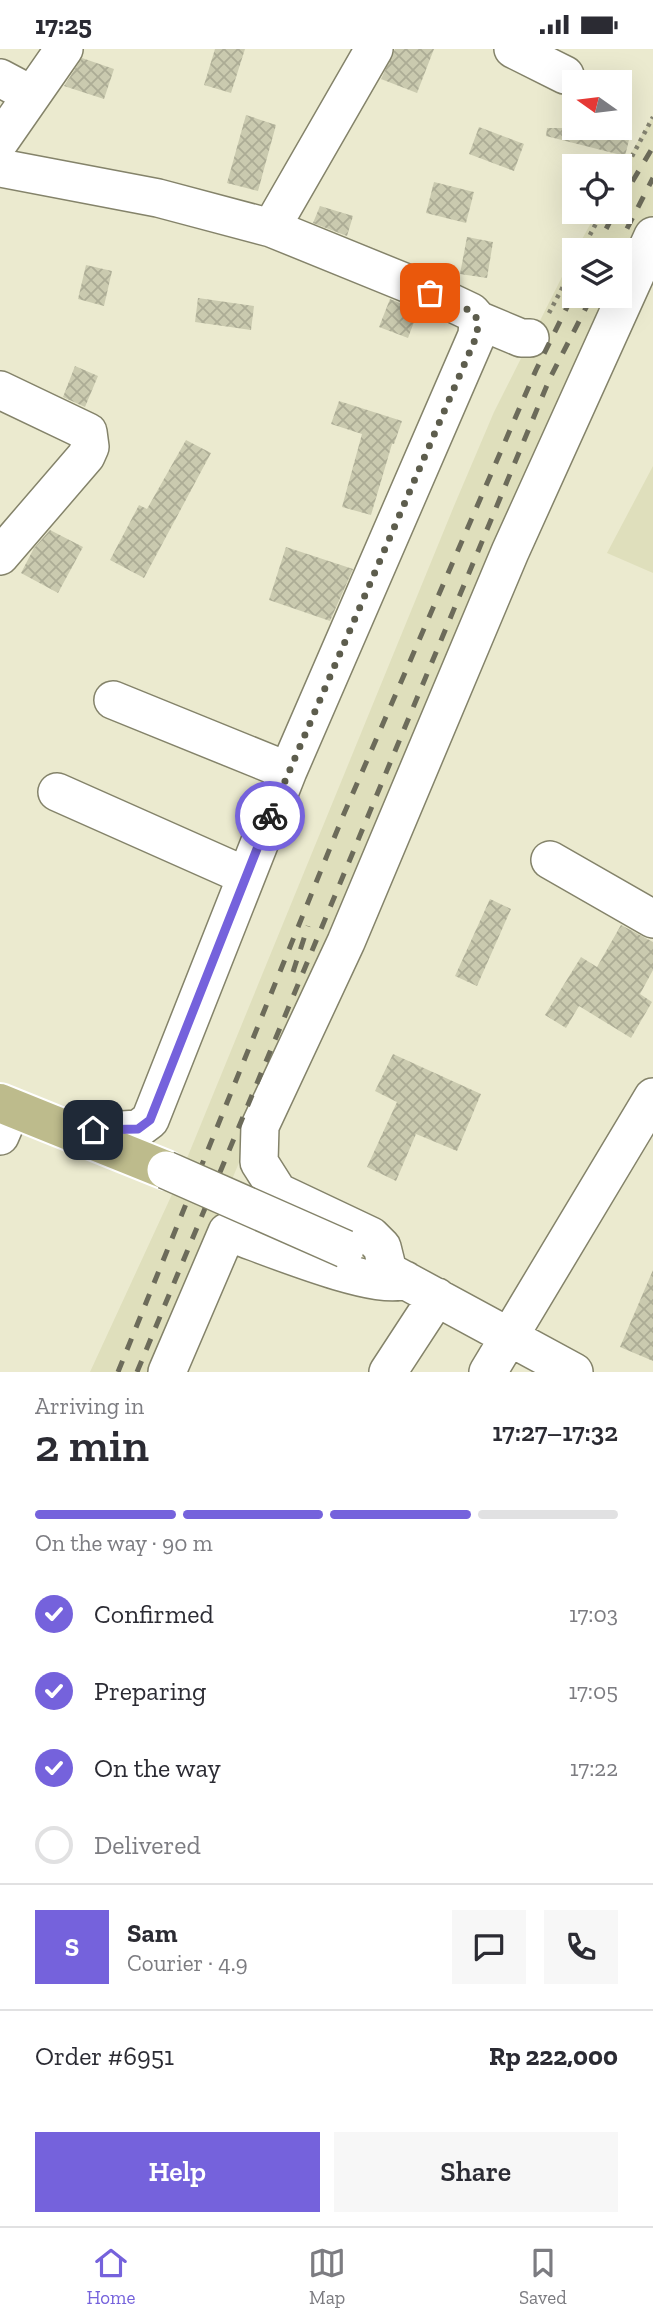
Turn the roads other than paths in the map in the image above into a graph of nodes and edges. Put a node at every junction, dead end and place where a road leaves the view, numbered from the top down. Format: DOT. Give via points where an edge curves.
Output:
graph roads {
  1 [pos="64,49"];
  2 [pos="374,49"];
  3 [pos="513,49"];
  4 [pos="562,74"];
  5 [pos="0,78"];
  6 [pos="32,95"];
  7 [pos="0,141"];
  8 [pos="0,168"];
  9 [pos="271,228"];
  10 [pos="653,236"];
  11 [pos="478,320"];
  12 [pos="530,338"];
  13 [pos="0,390"];
  14 [pos="0,557"];
  15 [pos="113,701"];
  16 [pos="288,771"];
  17 [pos="57,792"];
  18 [pos="550,860"];
  19 [pos="246,876"];
  20 [pos="653,919"];
  21 [pos="653,1097"];
  22 [pos="4,1116"];
  23 [pos="74,1133"];
  24 [pos="166,1170"];
  25 [pos="396,1275"];
  26 [pos="437,1297"];
  27 [pos="509,1335"];
  28 [pos="167,1372"];
  29 [pos="388,1372"];
  30 [pos="488,1372"];
  31 [pos="574,1372"];
  1 -- 6 [label="street"];
  2 -- 9 [label="street"];
  3 -- 4 [label="street"];
  5 -- 6 [label="street"];
  6 -- 7 [label="street"];
  8 -- 9 [label="street" via="158,198"];
  9 -- 11 [label="street" via="471,311"];
  10 -- 25 [label="street" via="510,552 346,942 260,1126 259,1162 278,1192 371,1236"];
  11 -- 12 [label="street"];
  11 -- 16 [label="street" via="477,335"];
  13 -- 14 [label="street" via="54,413 90,437 86,456"];
  15 -- 16 [label="street"];
  16 -- 19 [label="street"];
  17 -- 19 [label="street"];
  18 -- 20 [label="street"];
  19 -- 23 [label="street" via="150,1120 138,1129"];
  21 -- 27 [label="street"];
  22 -- 23 [label="main road"];
  23 -- 24 [label="main road"];
  24 -- 25 [label="street, bridge"];
  25 -- 26 [label="street"];
  25 -- 28 [label="street" via="381,1283 227,1232"];
  26 -- 27 [label="street"];
  26 -- 29 [label="street"];
  27 -- 30 [label="street"];
  27 -- 31 [label="street"];
}
